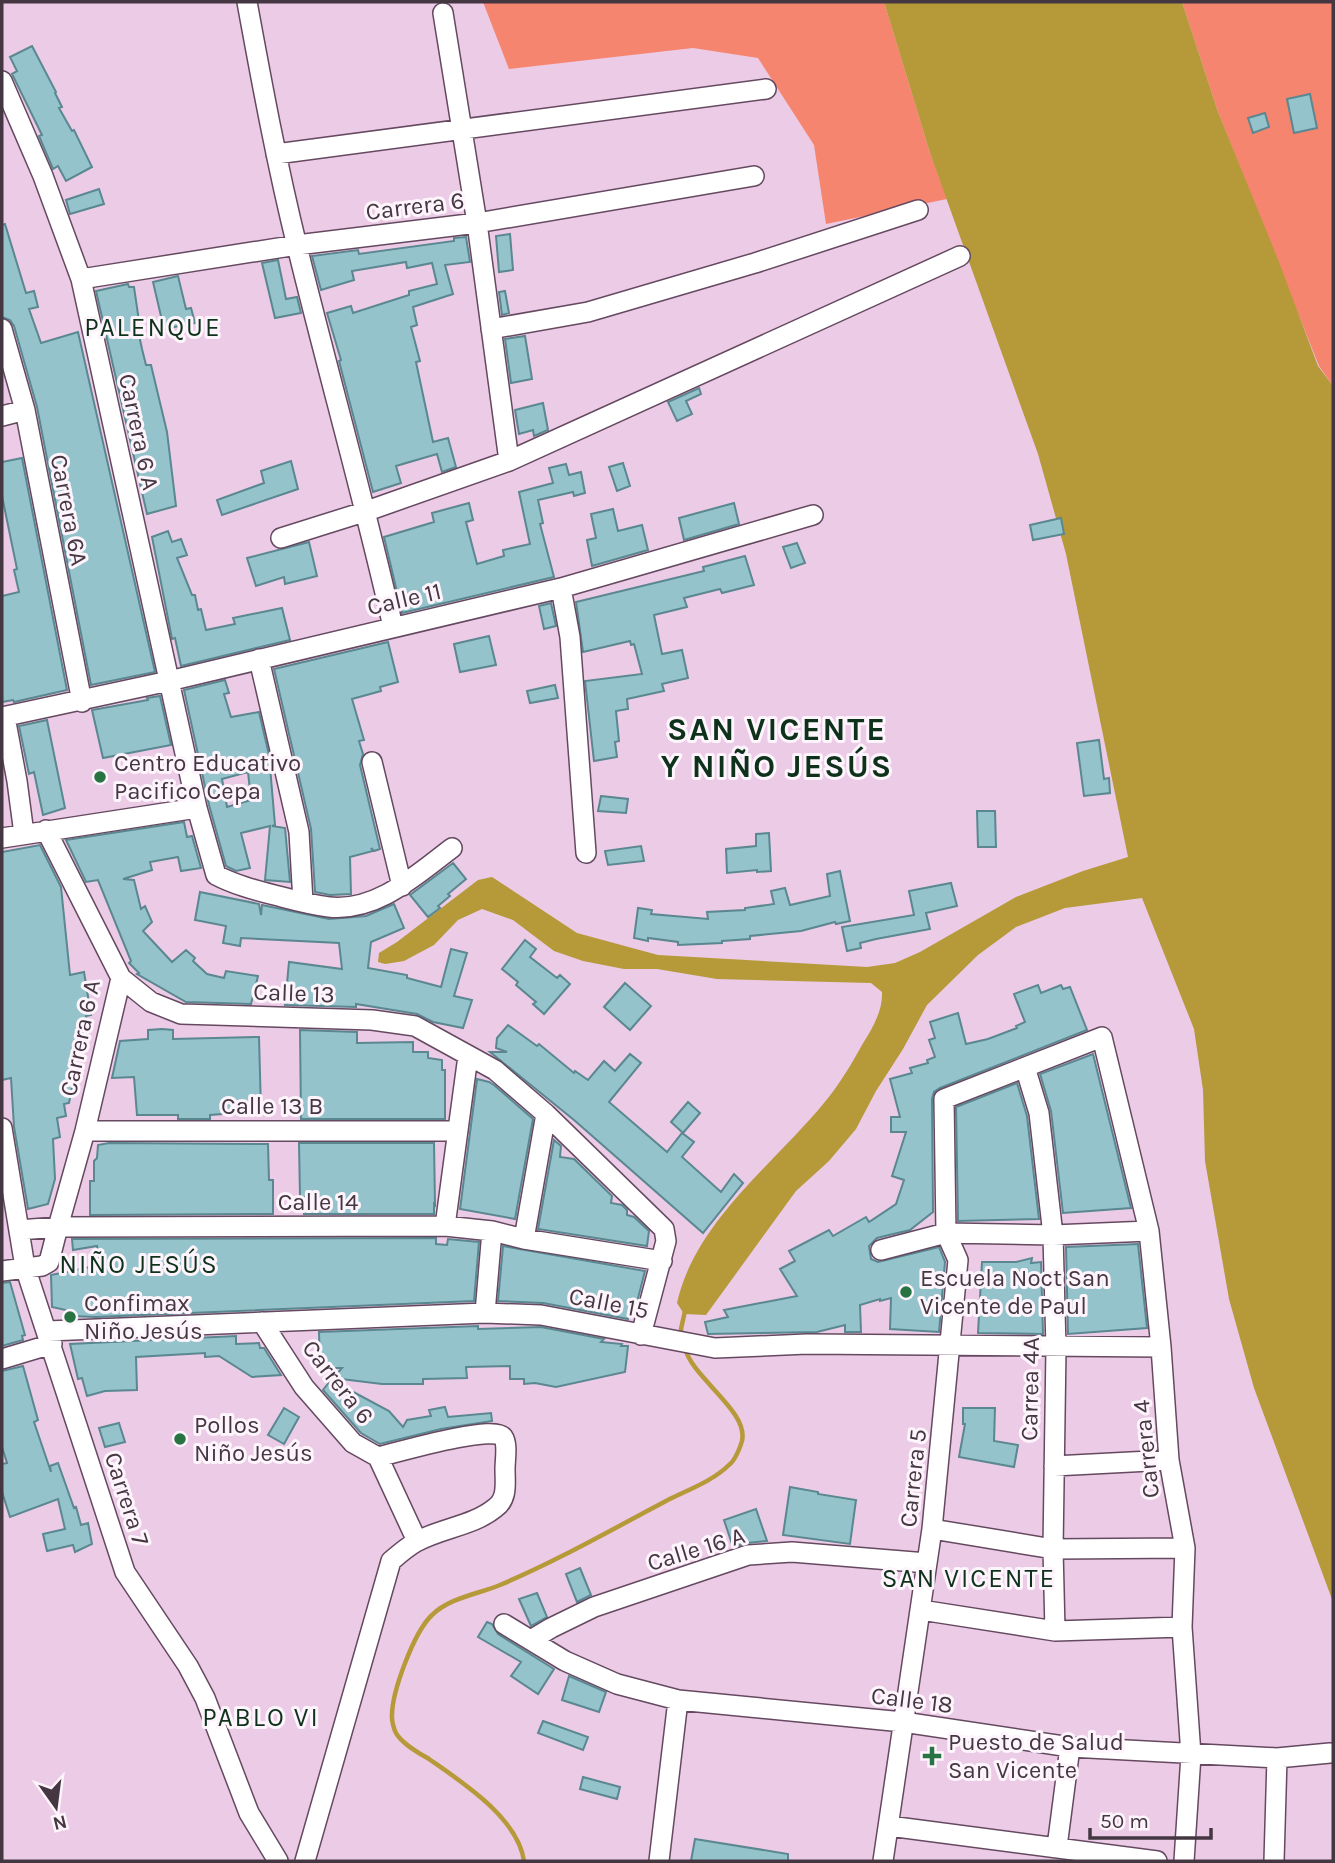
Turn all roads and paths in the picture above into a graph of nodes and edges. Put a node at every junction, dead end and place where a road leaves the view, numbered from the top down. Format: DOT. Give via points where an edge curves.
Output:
graph roads {
  1 [pos="247,2"];
  2 [pos="443,13"];
  3 [pos="2,81"];
  4 [pos="766,89"];
  5 [pos="462,130"];
  6 [pos="276,154"];
  7 [pos="754,176"];
  8 [pos="918,209"];
  9 [pos="477,223"];
  10 [pos="296,245"];
  11 [pos="960,256"];
  12 [pos="80,279"];
  13 [pos="2,329"];
  14 [pos="491,329"];
  15 [pos="25,410"];
  16 [pos="2,416"];
  17 [pos="509,461"];
  18 [pos="367,511"];
  19 [pos="814,515"];
  20 [pos="281,538"];
  21 [pos="561,588"];
  22 [pos="393,627"];
  23 [pos="259,659"];
  24 [pos="169,681"];
  25 [pos="82,702"];
  26 [pos="3,717"];
  27 [pos="372,762"];
  28 [pos="197,808"];
  29 [pos="46,830"];
  30 [pos="24,834"];
  31 [pos="2,838"];
  32 [pos="452,848"];
  33 [pos="586,853"];
  34 [pos="402,886"];
  35 [pos="303,902"];
  36 [pos="121,978"];
  37 [pos="468,1056"];
  38 [pos="1025,1067"];
  39 [pos="545,1114"];
  40 [pos="2,1128"];
  41 [pos="85,1130"];
  42 [pos="458,1131"];
  43 [pos="445,1226"];
  44 [pos="58,1227"];
  45 [pos="19,1230"];
  46 [pos="492,1230"];
  47 [pos="1149,1231"];
  48 [pos="946,1233"];
  49 [pos="1053,1235"];
  50 [pos="524,1239"];
  51 [pos="881,1250"];
  52 [pos="662,1261"];
  53 [pos="26,1267"];
  54 [pos="2,1271"];
  55 [pos="485,1313"];
  56 [pos="262,1322"];
  57 [pos="651,1336"];
  58 [pos="50,1337"];
  59 [pos="951,1346"];
  60 [pos="1161,1347"];
  61 [pos="1056,1348"];
  62 [pos="2,1359"];
  63 [pos="378,1457"];
  64 [pos="1169,1460"];
  65 [pos="1054,1466"];
  66 [pos="932,1529"];
  67 [pos="417,1541"];
  68 [pos="1185,1548"];
  69 [pos="1053,1549"];
  70 [pos="927,1563"];
  71 [pos="921,1610"];
  72 [pos="503,1624"];
  73 [pos="1182,1627"];
  74 [pos="1055,1631"];
  75 [pos="531,1640"];
  76 [pos="678,1700"];
  77 [pos="903,1722"];
  78 [pos="1070,1747"];
  79 [pos="1331,1753"];
  80 [pos="1191,1755"];
  81 [pos="1277,1758"];
  82 [pos="889,1826"];
  83 [pos="1057,1847"];
  84 [pos="280,1860"];
  85 [pos="305,1861"];
  86 [pos="659,1861"];
  87 [pos="883,1861"];
  88 [pos="1157,1861"];
  89 [pos="1184,1861"];
  90 [pos="1274,1861"];
  1 -- 6 [label="street"];
  2 -- 5 [label="street"];
  3 -- 12 [label="street, Carrera 6 A"];
  4 -- 5 [label="street"];
  5 -- 6 [label="street"];
  5 -- 9 [label="street"];
  6 -- 10 [label="street"];
  7 -- 9 [label="street, Carrera 6"];
  8 -- 14 [label="street" via="588,312"];
  9 -- 10 [label="street, Carrera 6"];
  9 -- 14 [label="street"];
  10 -- 12 [label="street, Carrera 6"];
  10 -- 18 [label="street"];
  11 -- 17 [label="street"];
  12 -- 24 [label="street, Carrera 6 A"];
  13 -- 15 [label="street, Carrera 6A"];
  14 -- 17 [label="street"];
  15 -- 16 [label="street"];
  15 -- 25 [label="street, Carrera 6A"];
  17 -- 18 [label="street"];
  18 -- 20 [label="street"];
  18 -- 22 [label="street"];
  19 -- 21 [label="street, Calle 11"];
  21 -- 22 [label="street, Calle 11"];
  21 -- 33 [label="street" via="570,637"];
  22 -- 23 [label="street, Calle 11"];
  23 -- 24 [label="street, Calle 11"];
  23 -- 35 [label="street" via="299,832"];
  24 -- 25 [label="street, Calle 11"];
  24 -- 28 [label="street, Carrera 6 A"];
  25 -- 26 [label="street, Calle 11"];
  26 -- 30 [label="street"];
  27 -- 34 [label="street"];
  28 -- 29 [label="street"];
  28 -- 35 [label="street, Carrera 6 A" via="216,875 248,889"];
  29 -- 30 [label="street"];
  29 -- 36 [label="street, Carrera 6 A"];
  30 -- 31 [label="street"];
  32 -- 34 [label="street"];
  34 -- 35 [label="street" via="361,904 331,907"];
  36 -- 37 [label="street, Calle 13" via="151,1002 181,1014 372,1020 415,1026"];
  36 -- 41 [label="street, Carrera 6 A"];
  37 -- 39 [label="street, Calle 13" via="495,1070"];
  37 -- 42 [label="street"];
  38 -- 47 [label="street, Carrera 4" via="1102,1037"];
  38 -- 48 [label="street, Carrera 5" via="944,1099"];
  38 -- 49 [label="street, Carrea 4A" via="1039,1113"];
  39 -- 50 [label="street"];
  39 -- 52 [label="street, Calle 13" via="664,1229"];
  40 -- 45 [label="street, Carrera 7"];
  41 -- 42 [label="street, Calle 13 B"];
  41 -- 44 [label="street, Carrera 6 A"];
  42 -- 43 [label="street"];
  43 -- 44 [label="street, Calle 14"];
  43 -- 46 [label="street, Calle 14"];
  44 -- 45 [label="street, Calle 14"];
  44 -- 53 [label="street" via="49,1262"];
  45 -- 53 [label="street, Carrera 7"];
  46 -- 50 [label="street, Calle 14"];
  46 -- 55 [label="street"];
  47 -- 49 [label="street"];
  47 -- 60 [label="street, Carrera 4"];
  48 -- 49 [label="street"];
  48 -- 51 [label="street"];
  48 -- 59 [label="street, Carrera 5" via="958,1260"];
  49 -- 61 [label="street, Carrea 4A"];
  50 -- 52 [label="street, Calle 14"];
  52 -- 57 [label="street"];
  53 -- 54 [label="street"];
  53 -- 58 [label="street, Carrera 7"];
  55 -- 56 [label="street, Calle 15"];
  55 -- 57 [label="street, Calle 15" via="541,1315"];
  56 -- 58 [label="street, Calle 15"];
  56 -- 63 [label="street, Carrera 6" via="304,1387 353,1443"];
  57 -- 59 [label="street, Calle 15" via="715,1348"];
  58 -- 62 [label="street, Calle 15"];
  58 -- 84 [label="street, Carrera 7" via="125,1572 194,1676 249,1813"];
  59 -- 61 [label="street, Calle 15"];
  59 -- 66 [label="street, Carrera 5"];
  60 -- 61 [label="street, Calle 15"];
  60 -- 64 [label="street, Carrera 4"];
  61 -- 65 [label="street, Carrea 4A"];
  63 -- 67 [label="street, Carrera 6"];
  63 -- 67 [label="street" via="488,1433 504,1438 501,1503 489,1513"];
  64 -- 65 [label="street"];
  64 -- 68 [label="street, Carrera 4"];
  65 -- 69 [label="street, Carrea 4A"];
  66 -- 69 [label="street"];
  66 -- 70 [label="street, Carrera 5"];
  67 -- 85 [label="street" via="391,1561 386,1572"];
  68 -- 69 [label="street"];
  68 -- 73 [label="street, Carrera 4"];
  69 -- 74 [label="street, Carrea 4A"];
  70 -- 71 [label="street, Carrera 5"];
  70 -- 75 [label="street, Calle 16 A" via="792,1552 748,1555 594,1607"];
  71 -- 74 [label="street"];
  71 -- 77 [label="street, Carrera 5"];
  72 -- 75 [label="street, Calle 18"];
  73 -- 74 [label="street"];
  73 -- 80 [label="street, Carrera 4"];
  75 -- 76 [label="street, Calle 18" via="617,1684"];
  76 -- 77 [label="street, Calle 18"];
  76 -- 86 [label="street"];
  77 -- 78 [label="street, Calle 18"];
  77 -- 82 [label="street, Carrera 5"];
  78 -- 80 [label="street, Calle 18"];
  78 -- 83 [label="street"];
  79 -- 81 [label="street, Calle 18"];
  80 -- 81 [label="street, Calle 18"];
  80 -- 89 [label="street, Carrera 4"];
  81 -- 90 [label="street"];
  82 -- 83 [label="street"];
  82 -- 87 [label="street, Carrera 5"];
  83 -- 88 [label="street"];
}
